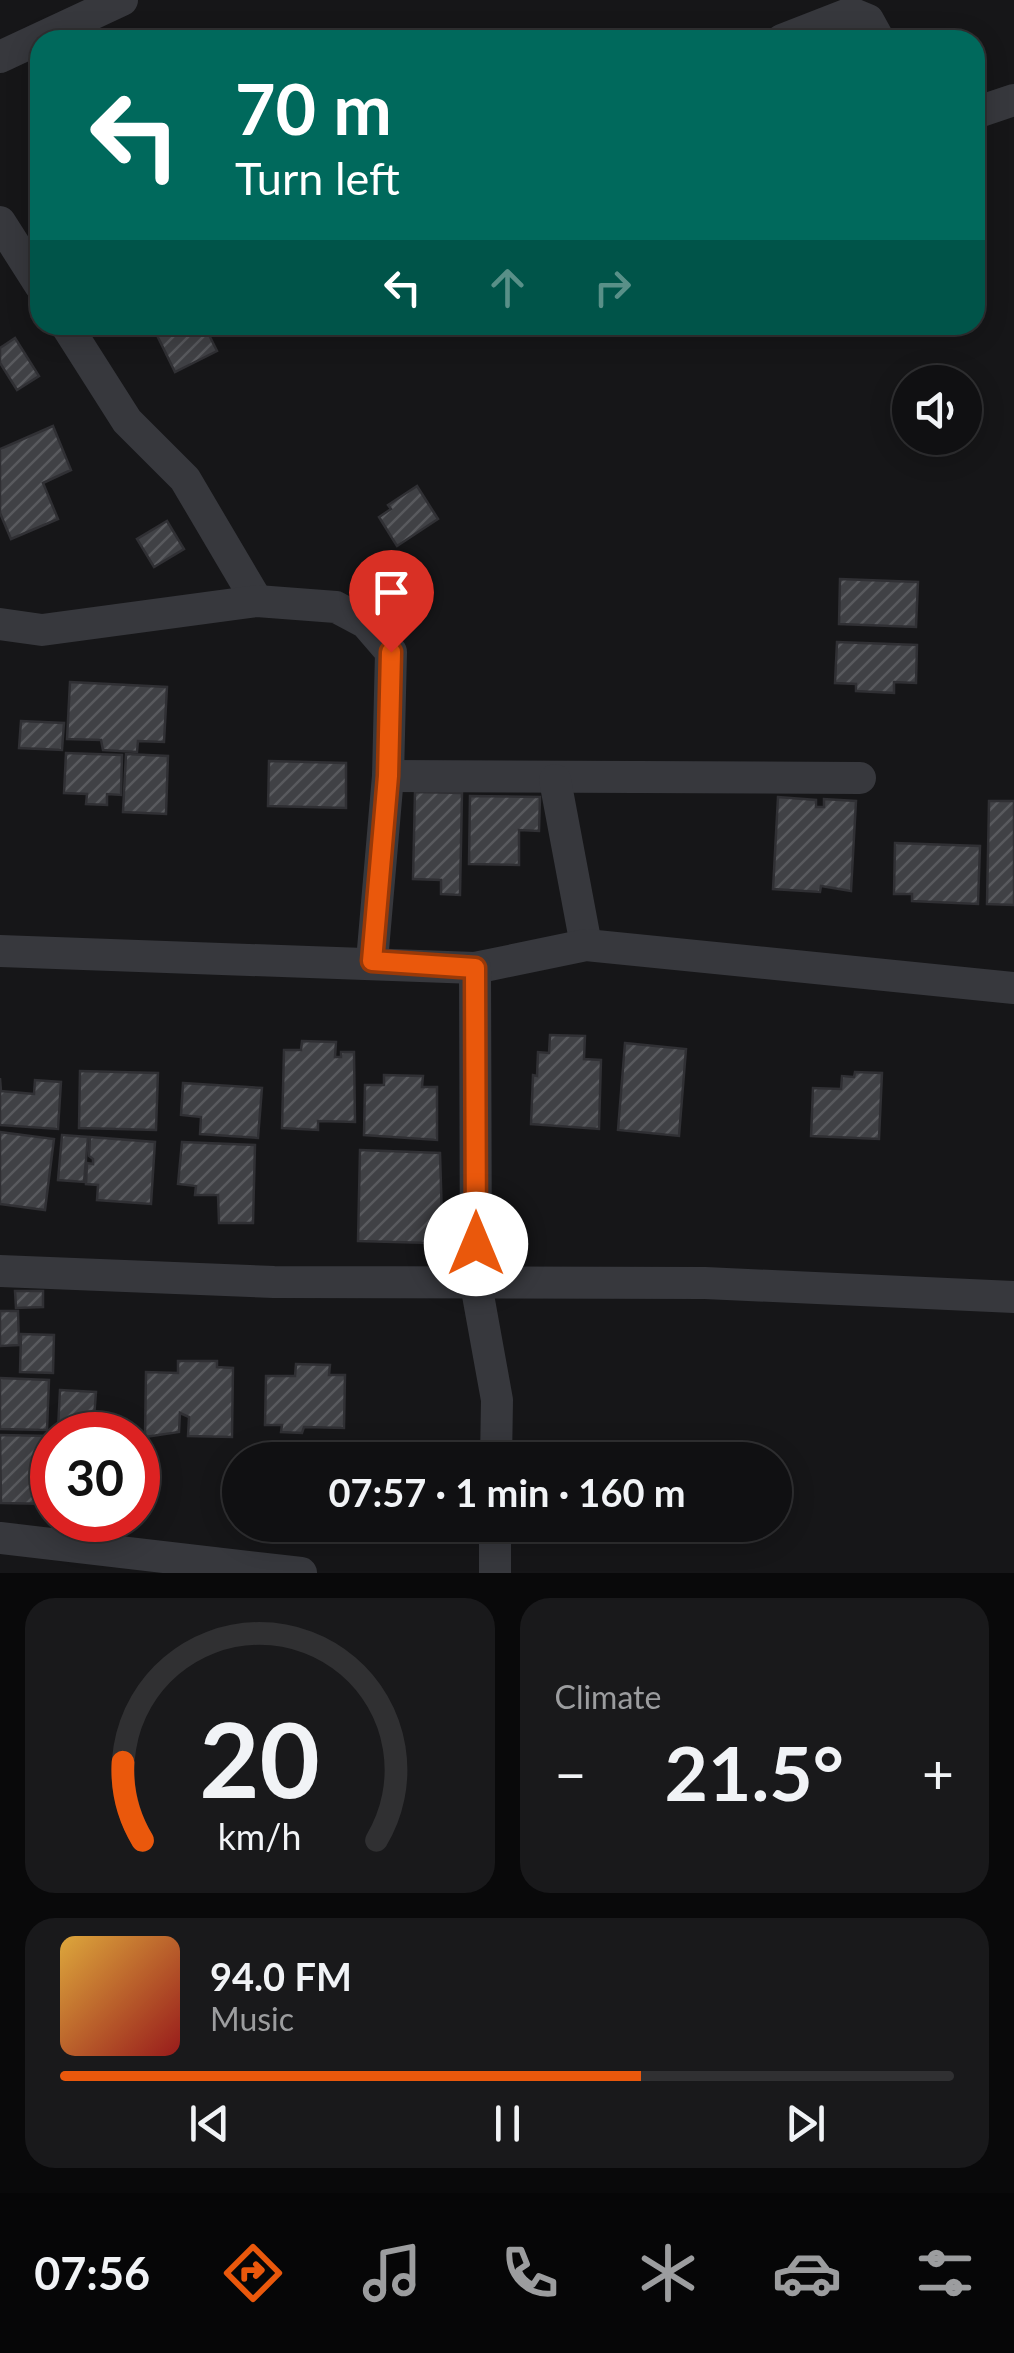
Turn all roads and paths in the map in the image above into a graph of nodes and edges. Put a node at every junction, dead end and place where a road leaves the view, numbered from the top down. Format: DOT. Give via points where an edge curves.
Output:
graph roads {
  1 [pos="122,0"];
  2 [pos="59,30"];
  3 [pos="808,30"];
  4 [pos="874,30"];
  5 [pos="30,44"];
  6 [pos="0,58"];
  7 [pos="1014,100"];
  8 [pos="985,110"];
  9 [pos="0,222"];
  10 [pos="30,269"];
  11 [pos="72,335"];
  12 [pos="257,602"];
  13 [pos="0,624"];
  14 [pos="388,776"];
  15 [pos="860,778"];
  16 [pos="555,780"];
  17 [pos="586,945"];
  18 [pos="0,951"];
  19 [pos="372,961"];
  20 [pos="475,968"];
  21 [pos="1014,988"];
  22 [pos="0,1271"];
  23 [pos="476,1284"];
  24 [pos="1014,1298"];
  25 [pos="496,1442"];
  26 [pos="0,1538"];
  27 [pos="495,1542"];
  28 [pos="300,1573"];
  29 [pos="495,1573"];
  1 -- 2 [label="street"];
  3 -- 4 [label="street" via="851,13"];
  5 -- 6 [label="street"];
  7 -- 8 [label="street"];
  9 -- 10 [label="street"];
  11 -- 12 [label="street" via="127,420 184,479"];
  12 -- 13 [label="street" via="42,630"];
  12 -- 14 [label="street" via="336,608 366,623 391,652"];
  14 -- 16 [label="street"];
  14 -- 19 [label="street"];
  15 -- 16 [label="street"];
  16 -- 17 [label="street"];
  17 -- 20 [label="street"];
  17 -- 21 [label="street"];
  18 -- 19 [label="street"];
  19 -- 20 [label="street"];
  20 -- 23 [label="street"];
  22 -- 23 [label="street" via="142,1280"];
  23 -- 24 [label="street" via="705,1283"];
  23 -- 25 [label="street" via="497,1400"];
  26 -- 28 [label="street"];
  27 -- 29 [label="street"];
}
